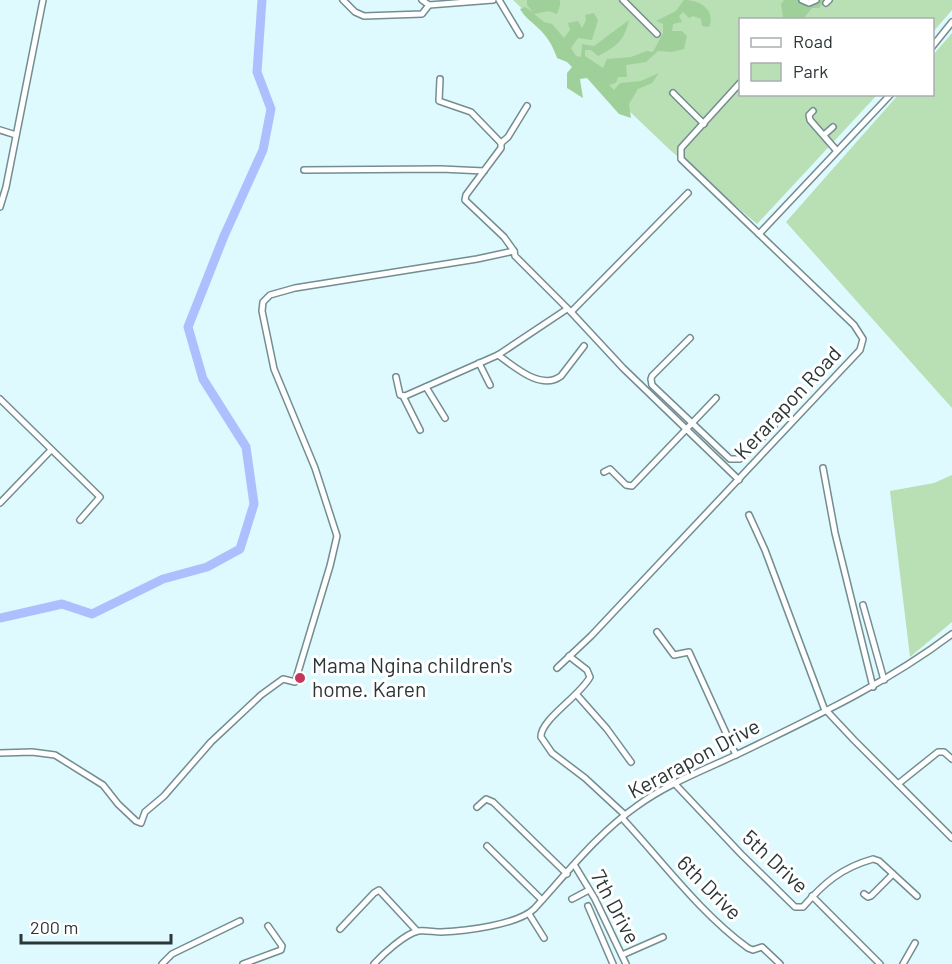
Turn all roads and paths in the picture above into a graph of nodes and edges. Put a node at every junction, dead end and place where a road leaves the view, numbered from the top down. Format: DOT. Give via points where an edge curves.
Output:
graph roads {
  1 [pos="43,0"];
  2 [pos="343,0"];
  3 [pos="422,0"];
  4 [pos="493,0"];
  5 [pos="499,0"];
  6 [pos="623,0"];
  7 [pos="802,0"];
  8 [pos="816,0"];
  9 [pos="429,5"];
  10 [pos="952,22"];
  11 [pos="520,34"];
  12 [pos="657,34"];
  13 [pos="934,46"];
  14 [pos="440,79"];
  15 [pos="739,85"];
  16 [pos="673,93"];
  17 [pos="889,96"];
  18 [pos="527,106"];
  19 [pos="813,111"];
  20 [pos="704,124"];
  21 [pos="833,127"];
  22 [pos="0,130"];
  23 [pos="16,135"];
  24 [pos="824,135"];
  25 [pos="501,143"];
  26 [pos="837,151"];
  27 [pos="304,170"];
  28 [pos="484,171"];
  29 [pos="688,193"];
  30 [pos="0,207"];
  31 [pos="759,234"];
  32 [pos="514,251"];
  33 [pos="569,310"];
  34 [pos="690,338"];
  35 [pos="584,346"];
  36 [pos="498,355"];
  37 [pos="480,363"];
  38 [pos="396,376"];
  39 [pos="490,385"];
  40 [pos="426,387"];
  41 [pos="403,396"];
  42 [pos="716,398"];
  43 [pos="0,399"];
  44 [pos="445,418"];
  45 [pos="692,423"];
  46 [pos="774,426"];
  47 [pos="686,429"];
  48 [pos="420,430"];
  49 [pos="51,450"];
  50 [pos="823,468"];
  51 [pos="604,472"];
  52 [pos="738,480"];
  53 [pos="0,503"];
  54 [pos="749,515"];
  55 [pos="80,520"];
  56 [pos="863,605"];
  57 [pos="657,632"];
  58 [pos="951,637"];
  59 [pos="569,656"];
  60 [pos="557,668"];
  61 [pos="884,680"];
  62 [pos="873,687"];
  63 [pos="577,695"];
  64 [pos="826,710"];
  65 [pos="0,753"];
  66 [pos="736,755"];
  67 [pos="952,759"];
  68 [pos="631,762"];
  69 [pos="675,784"];
  70 [pos="898,784"];
  71 [pos="477,807"];
  72 [pos="623,816"];
  73 [pos="952,838"];
  74 [pos="487,846"];
  75 [pos="575,866"];
  76 [pos="567,874"];
  77 [pos="893,874"];
  78 [pos="589,890"];
  79 [pos="864,894"];
  80 [pos="812,896"];
  81 [pos="917,896"];
  82 [pos="572,899"];
  83 [pos="542,900"];
  84 [pos="588,906"];
  85 [pos="529,914"];
  86 [pos="240,921"];
  87 [pos="268,926"];
  88 [pos="340,929"];
  89 [pos="417,931"];
  90 [pos="611,933"];
  91 [pos="663,937"];
  92 [pos="544,938"];
  93 [pos="603,939"];
  94 [pos="915,943"];
  95 [pos="622,955"];
  96 [pos="251,963"];
  97 [pos="162,964"];
  98 [pos="243,964"];
  99 [pos="374,964"];
  100 [pos="613,964"];
  101 [pos="626,964"];
  102 [pos="780,964"];
  103 [pos="880,964"];
  104 [pos="903,964"];
  1 -- 23 [label="street"];
  2 -- 9 [label="street" via="364,16 422,14"];
  3 -- 9 [label="street"];
  4 -- 9 [label="street"];
  5 -- 11 [label="street"];
  6 -- 12 [label="street"];
  7 -- 8 [label="street"];
  10 -- 13 [label="street"];
  14 -- 25 [label="street" via="439,101 471,112"];
  15 -- 20 [label="street"];
  16 -- 20 [label="street"];
  17 -- 26 [label="street"];
  18 -- 25 [label="street"];
  19 -- 24 [label="street" via="809,118"];
  20 -- 31 [label="street" via="681,148 681,159"];
  21 -- 24 [label="street"];
  22 -- 23 [label="street"];
  23 -- 30 [label="street"];
  24 -- 26 [label="street"];
  25 -- 28 [label="street"];
  26 -- 31 [label="street"];
  27 -- 28 [label="street"];
  28 -- 32 [label="street, Kerarapon Road" via="466,195 466,201"];
  29 -- 33 [label="street"];
  31 -- 52 [label="street, Kerarapon Road" via="854,325 863,342 860,350"];
  32 -- 33 [label="street, Kerarapon Road"];
  32 -- 65 [label="street" via="310,285 275,293 262,307 274,369 312,459 337,536 295,682 284,679 261,695 211,742 146,812 141,823 103,785 55,755"];
  33 -- 36 [label="street"];
  33 -- 47 [label="street, Kerarapon Road"];
  34 -- 45 [label="street" via="652,376 651,382"];
  35 -- 36 [label="street" via="561,376 547,381 532,377"];
  36 -- 37 [label="street"];
  37 -- 39 [label="street"];
  37 -- 40 [label="street"];
  38 -- 41 [label="street"];
  40 -- 41 [label="street"];
  40 -- 44 [label="street"];
  41 -- 48 [label="street"];
  42 -- 45 [label="street"];
  43 -- 49 [label="street"];
  45 -- 46 [label="street" via="734,460 743,457"];
  45 -- 47 [label="street"];
  47 -- 51 [label="street" via="632,486 610,469"];
  47 -- 52 [label="street, Kerarapon Road"];
  49 -- 53 [label="street"];
  49 -- 55 [label="street" via="100,497"];
  50 -- 62 [label="street"];
  52 -- 59 [label="street"];
  54 -- 64 [label="street"];
  56 -- 61 [label="street"];
  57 -- 66 [label="street" via="674,655 689,652"];
  58 -- 61 [label="street, Kerarapon Drive"];
  59 -- 60 [label="street"];
  59 -- 63 [label="street" via="590,674"];
  61 -- 62 [label="street, Kerarapon Drive"];
  62 -- 64 [label="street, Kerarapon Drive"];
  63 -- 68 [label="street"];
  63 -- 72 [label="street, 6th Drive" via="542,728 541,737 561,761 585,778"];
  64 -- 66 [label="street, Kerarapon Drive"];
  64 -- 70 [label="street"];
  66 -- 69 [label="street, Kerarapon Drive"];
  67 -- 70 [label="street" via="938,752"];
  69 -- 72 [label="street, Kerarapon Drive"];
  69 -- 80 [label="street, 5th Drive" via="793,906 803,907"];
  70 -- 73 [label="street"];
  71 -- 76 [label="street" via="486,799 494,802"];
  72 -- 75 [label="street, Kerarapon Drive"];
  72 -- 102 [label="street, 6th Drive" via="708,914 748,948 762,947"];
  74 -- 83 [label="street"];
  75 -- 76 [label="street, Kerarapon Drive"];
  75 -- 78 [label="street, 7th Drive"];
  76 -- 83 [label="street, Kerarapon Drive"];
  77 -- 79 [label="street" via="871,896"];
  77 -- 80 [label="street, 5th Drive" via="876,859 870,859 834,876"];
  77 -- 81 [label="street, 5th Drive"];
  78 -- 82 [label="street"];
  78 -- 90 [label="street, 7th Drive"];
  80 -- 103 [label="street"];
  83 -- 85 [label="street, Kerarapon Drive"];
  84 -- 93 [label="street"];
  85 -- 89 [label="street, Kerarapon Drive" via="500,924 442,932"];
  85 -- 92 [label="street"];
  86 -- 97 [label="street" via="172,954"];
  87 -- 96 [label="street" via="282,945 281,950"];
  88 -- 89 [label="street" via="379,890"];
  89 -- 99 [label="street" via="392,946"];
  90 -- 93 [label="street"];
  90 -- 95 [label="street, 7th Drive"];
  91 -- 95 [label="street"];
  93 -- 100 [label="street"];
  94 -- 104 [label="street"];
  95 -- 101 [label="street, 7th Drive"];
  96 -- 98 [label="street"];
}
